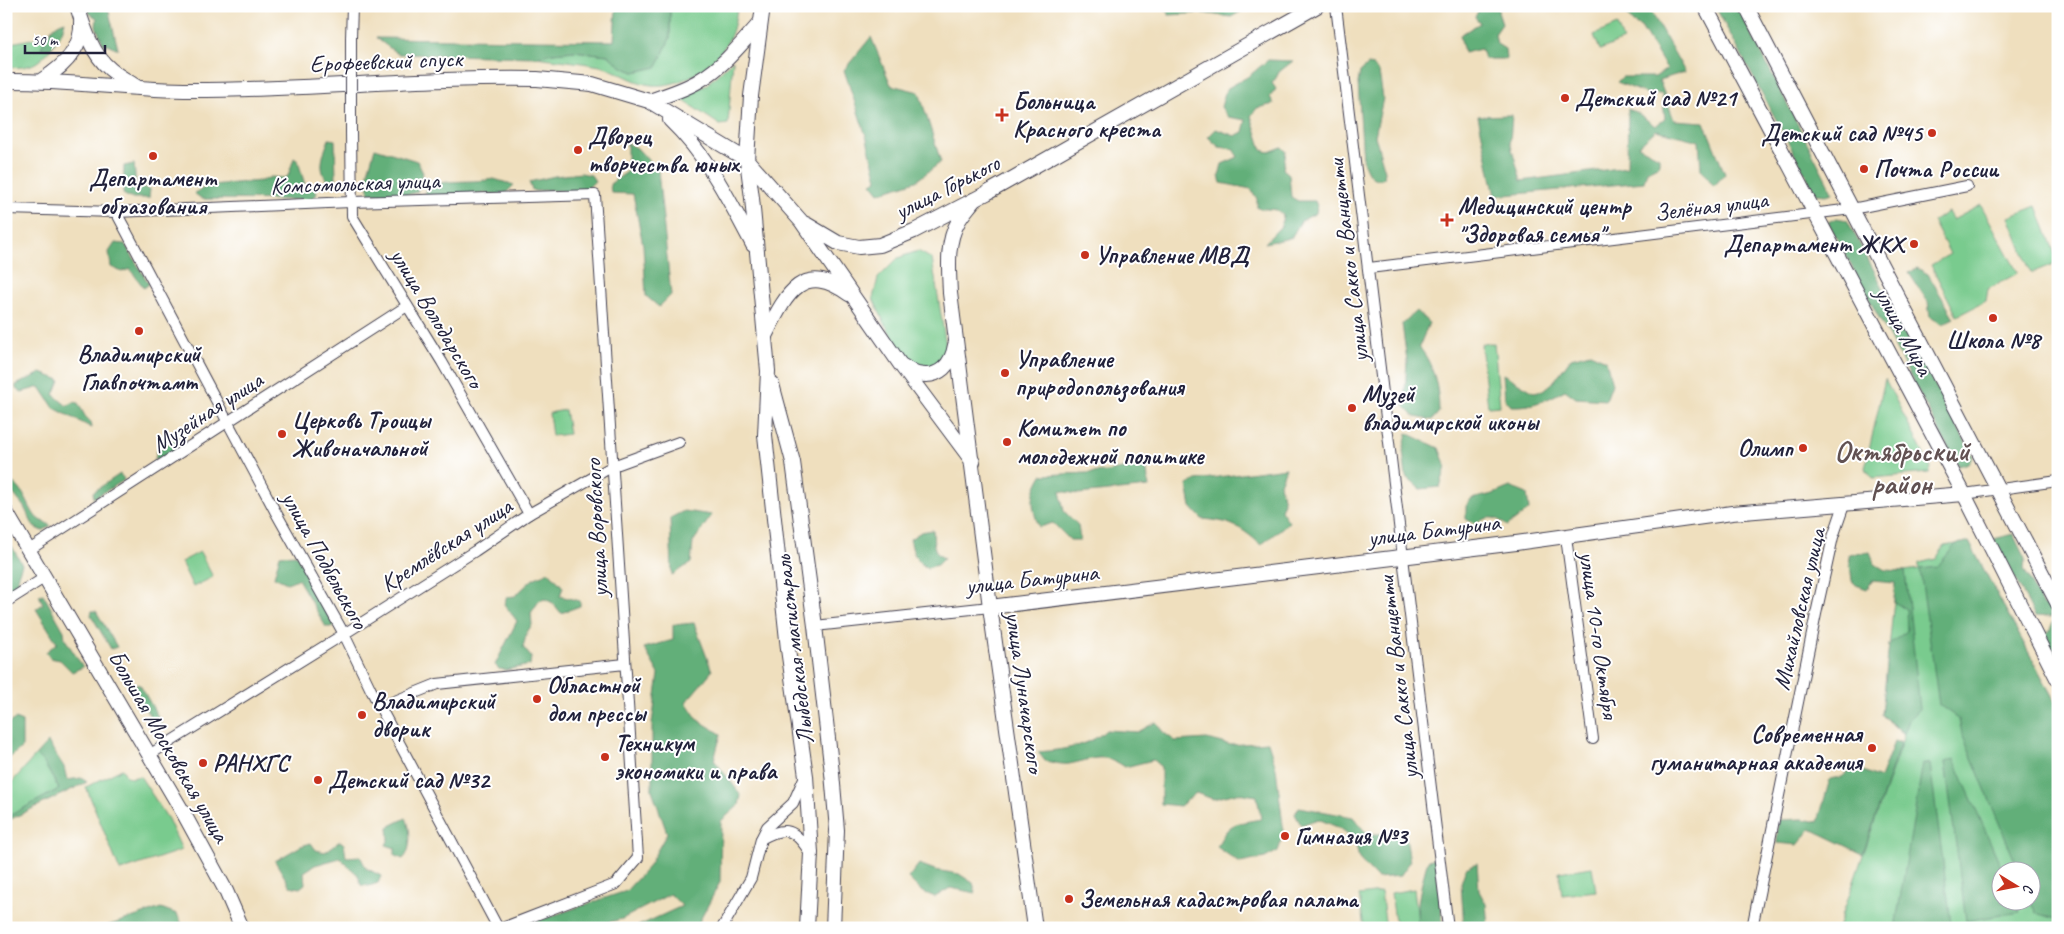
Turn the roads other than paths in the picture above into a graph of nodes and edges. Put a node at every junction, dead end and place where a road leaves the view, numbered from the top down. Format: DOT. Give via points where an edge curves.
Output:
graph roads {
  1 [pos="352,6"];
  2 [pos="763,6"];
  3 [pos="1317,6"];
  4 [pos="1336,6"];
  5 [pos="1706,6"];
  6 [pos="1746,6"];
  7 [pos="79,13"];
  8 [pos="760,23"];
  9 [pos="6,80"];
  10 [pos="42,80"];
  11 [pos="140,88"];
  12 [pos="649,101"];
  13 [pos="747,160"];
  14 [pos="1967,186"];
  15 [pos="595,195"];
  16 [pos="974,200"];
  17 [pos="351,202"];
  18 [pos="6,209"];
  19 [pos="1852,209"];
  20 [pos="116,212"];
  21 [pos="1815,213"];
  22 [pos="801,221"];
  23 [pos="757,252"];
  24 [pos="1368,268"];
  25 [pos="857,300"];
  26 [pos="407,306"];
  27 [pos="957,334"];
  28 [pos="765,336"];
  29 [pos="900,364"];
  30 [pos="768,371"];
  31 [pos="228,422"];
  32 [pos="679,442"];
  33 [pos="973,462"];
  34 [pos="613,466"];
  35 [pos="2058,481"];
  36 [pos="1999,490"];
  37 [pos="1964,494"];
  38 [pos="1844,505"];
  39 [pos="6,512"];
  40 [pos="529,514"];
  41 [pos="1566,537"];
  42 [pos="29,550"];
  43 [pos="1403,557"];
  44 [pos="44,578"];
  45 [pos="6,602"];
  46 [pos="2058,604"];
  47 [pos="990,607"];
  48 [pos="815,626"];
  49 [pos="344,634"];
  50 [pos="624,664"];
  51 [pos="2058,680"];
  52 [pos="380,707"];
  53 [pos="1593,739"];
  54 [pos="150,755"];
  55 [pos="806,776"];
  56 [pos="761,840"];
  57 [pos="811,853"];
  58 [pos="242,928"];
  59 [pos="500,928"];
  60 [pos="722,928"];
  61 [pos="807,928"];
  62 [pos="833,928"];
  63 [pos="1035,928"];
  64 [pos="1448,928"];
  65 [pos="1752,928"];
  1 -- 17 [label="street, улица Володарского, bridge"];
  2 -- 8 [label="main road, Лыбедская магистраль"];
  3 -- 16 [label="main road, улица Горького"];
  4 -- 24 [label="street, улица Сакко и Ванцетти"];
  5 -- 21 [label="main road, улица Мира"];
  6 -- 19 [label="main road, улица Мира"];
  7 -- 10 [label="main road" via="80,36 72,54 59,70"];
  7 -- 11 [label="main road" via="92,46 108,68"];
  8 -- 12 [label="main road" via="724,61 700,80"];
  8 -- 13 [label="main road, Лыбедская магистраль"];
  9 -- 10 [label="main road, Ерофеевский спуск"];
  10 -- 11 [label="main road, Ерофеевский спуск"];
  11 -- 12 [label="main road, Ерофеевский спуск" via="192,90 537,79 592,84"];
  12 -- 13 [label="main road, Ерофеевский спуск"];
  12 -- 23 [label="main road" via="697,149 728,197"];
  13 -- 22 [label="main road, улица Горького"];
  13 -- 23 [label="main road, Лыбедская магистраль"];
  14 -- 19 [label="street, Зелёная улица"];
  15 -- 17 [label="street, Комсомольская улица"];
  15 -- 34 [label="street, улица Воровского"];
  16 -- 22 [label="main road, улица Горького" via="880,245 859,247 838,243"];
  16 -- 27 [label="main road, улица Луначарского" via="957,223 951,242 950,293"];
  17 -- 20 [label="street, Комсомольская улица"];
  17 -- 26 [label="street, улица Володарского" via="352,216"];
  18 -- 20 [label="street, Комсомольская улица"];
  19 -- 21 [label="street, Зелёная улица"];
  19 -- 36 [label="main road, улица Мира"];
  20 -- 31 [label="street, улица Подбельского"];
  21 -- 24 [label="street, Зелёная улица"];
  21 -- 37 [label="main road, улица Мира"];
  22 -- 25 [label="main road, улица Горького"];
  23 -- 28 [label="main road, Лыбедская магистраль"];
  24 -- 43 [label="street, улица Сакко и Ванцетти"];
  25 -- 28 [label="main road" via="836,284 809,281 795,288 783,301"];
  25 -- 29 [label="main road, улица Луначарского"];
  26 -- 31 [label="street, Музейная улица"];
  26 -- 40 [label="street, улица Володарского"];
  27 -- 29 [label="main road" via="952,360 944,370 917,374"];
  27 -- 33 [label="main road, улица Луначарского"];
  28 -- 30 [label="main road, Лыбедская магистраль"];
  29 -- 33 [label="main road, улица Луначарского"];
  30 -- 48 [label="main road, Лыбедская магистраль" via="792,462"];
  30 -- 55 [label="main road, Лыбедская магистраль" via="765,435 788,649"];
  31 -- 42 [label="street, Музейная улица"];
  31 -- 49 [label="street, улица Подбельского"];
  32 -- 34 [label="street, Кремлёвская улица"];
  33 -- 47 [label="main road, улица Луначарского"];
  34 -- 40 [label="street, Кремлёвская улица"];
  34 -- 50 [label="street, улица Воровского"];
  35 -- 36 [label="street, улица Батурина"];
  36 -- 37 [label="street, улица Батурина"];
  36 -- 46 [label="main road, улица Мира"];
  37 -- 38 [label="main road, улица Батурина"];
  37 -- 51 [label="main road, улица Мира"];
  38 -- 41 [label="main road, улица Батурина" via="1732,513"];
  38 -- 65 [label="street, Михайловская улица" via="1833,537 1816,614"];
  39 -- 42 [label="main road, Большая Московская улица"];
  40 -- 49 [label="street, Кремлёвская улица"];
  41 -- 43 [label="main road, улица Батурина"];
  41 -- 53 [label="street, улица 10-го Октября"];
  42 -- 44 [label="main road, Большая Московская улица"];
  43 -- 47 [label="main road, улица Батурина"];
  43 -- 64 [label="street, улица Сакко и Ванцетти"];
  44 -- 45 [label="street"];
  44 -- 54 [label="main road, Большая Московская улица"];
  47 -- 48 [label="street, улица Батурина"];
  47 -- 63 [label="main road, улица Луначарского"];
  48 -- 62 [label="main road, Лыбедская магистраль" via="837,830"];
  49 -- 52 [label="street, улица Подбельского"];
  49 -- 54 [label="street, Кремлёвская улица"];
  50 -- 52 [label="street" via="438,684"];
  50 -- 59 [label="street, улица Воровского" via="638,858 616,884"];
  52 -- 59 [label="street, улица Подбельского"];
  54 -- 58 [label="main road, Большая Московская улица" via="223,885"];
  55 -- 56 [label="street" via="793,803 766,827"];
  55 -- 57 [label="main road, Лыбедская магистраль"];
  56 -- 57 [label="street" via="775,831 786,831 802,840"];
  56 -- 60 [label="street" via="751,878"];
  57 -- 61 [label="main road, Лыбедская магистраль"];
}
